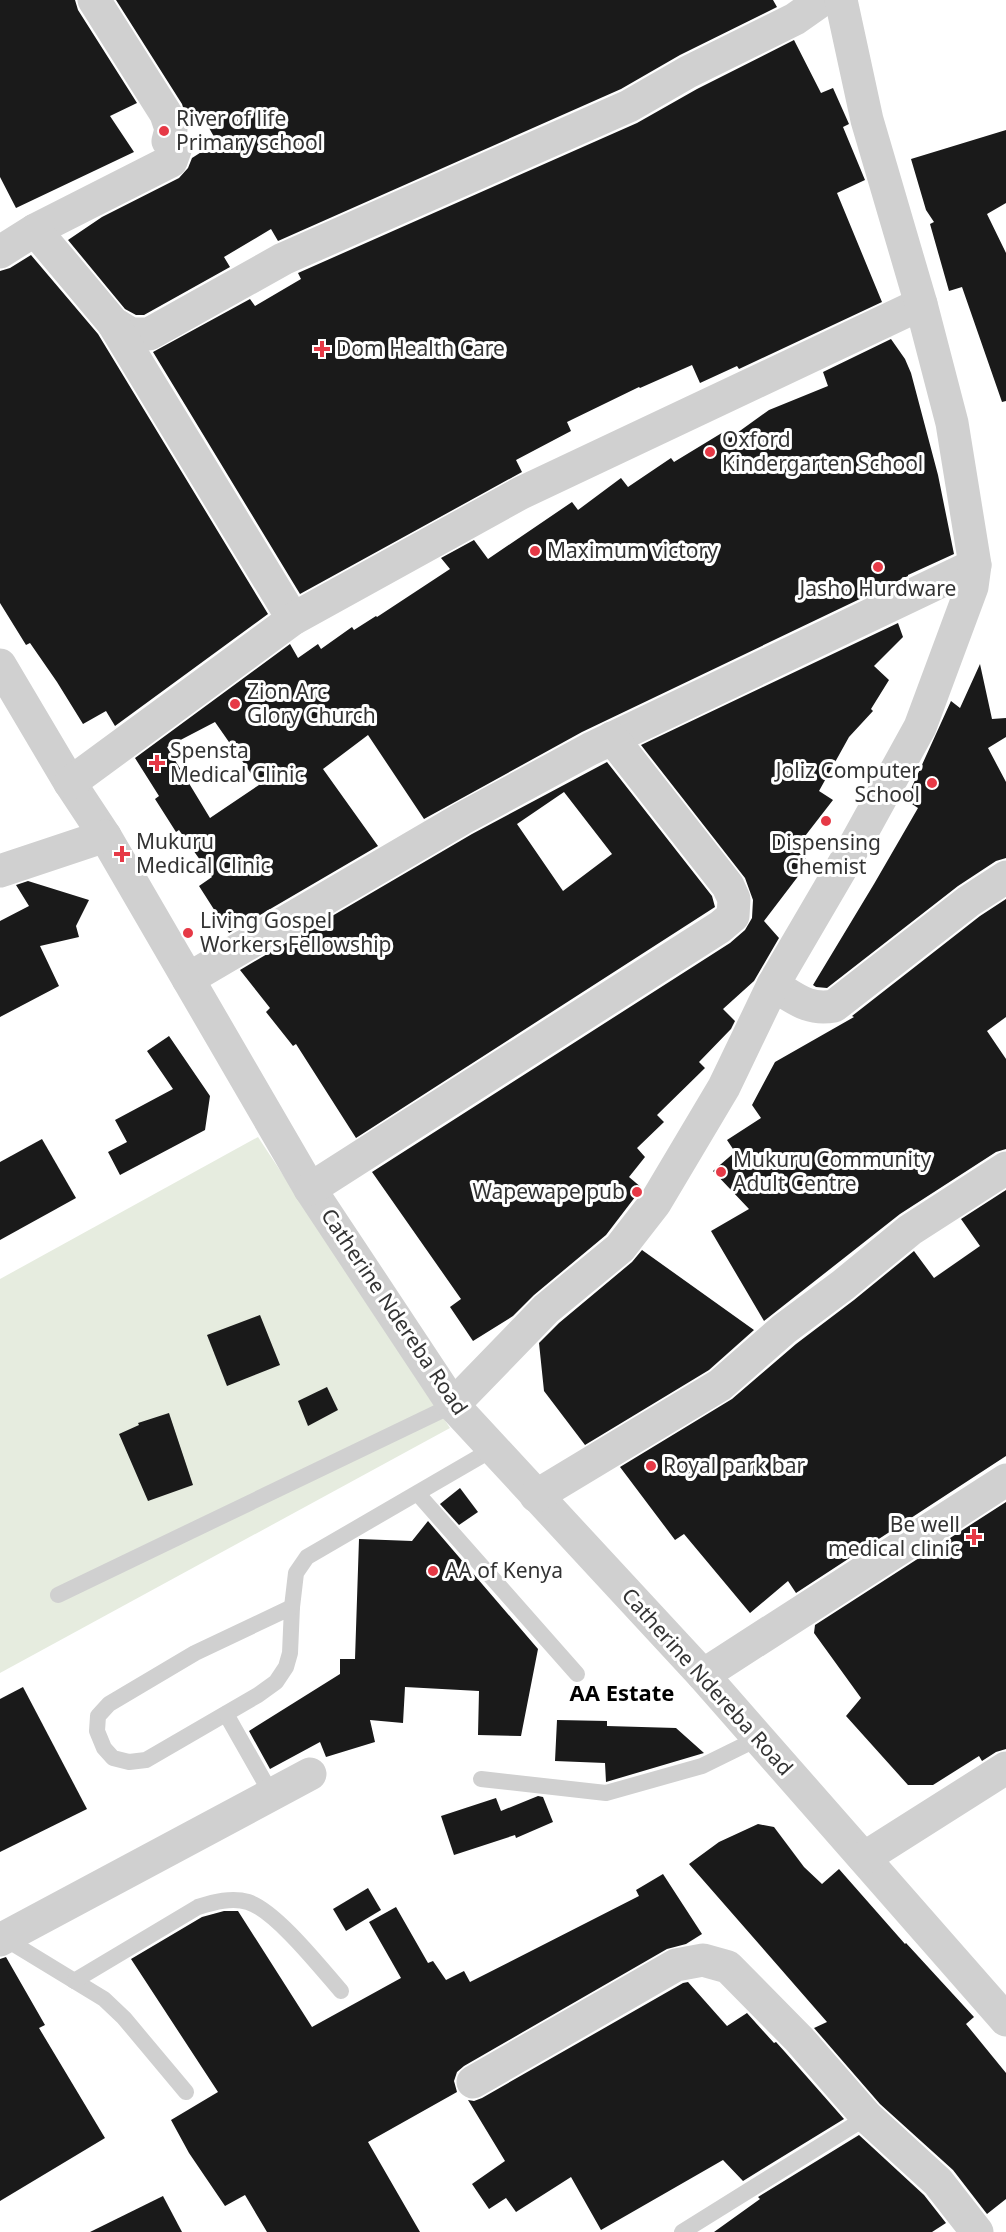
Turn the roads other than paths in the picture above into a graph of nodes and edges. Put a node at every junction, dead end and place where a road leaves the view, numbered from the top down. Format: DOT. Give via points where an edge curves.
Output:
graph roads {
  1 [pos="94,0"];
  2 [pos="822,0"];
  3 [pos="841,0"];
  4 [pos="35,230"];
  5 [pos="0,252"];
  6 [pos="921,304"];
  7 [pos="113,323"];
  8 [pos="975,565"];
  9 [pos="293,619"];
  10 [pos="0,665"];
  11 [pos="612,738"];
  12 [pos="70,783"];
  13 [pos="105,836"];
  14 [pos="0,871"];
  15 [pos="1006,877"];
  16 [pos="188,979"];
  17 [pos="773,985"];
  18 [pos="1006,1168"];
  19 [pos="310,1189"];
  20 [pos="453,1404"];
  21 [pos="493,1449"];
  22 [pos="1006,1480"];
  23 [pos="418,1494"];
  24 [pos="536,1496"];
  25 [pos="58,1595"];
  26 [pos="292,1607"];
  27 [pos="577,1674"];
  28 [pos="703,1675"];
  29 [pos="226,1714"];
  30 [pos="759,1738"];
  31 [pos="1006,1768"];
  32 [pos="310,1774"];
  33 [pos="481,1779"];
  34 [pos="272,1795"];
  35 [pos="864,1858"];
  36 [pos="2,1939"];
  37 [pos="74,1981"];
  38 [pos="341,1990"];
  39 [pos="1006,2020"];
  40 [pos="473,2082"];
  41 [pos="186,2092"];
  42 [pos="867,2117"];
  43 [pos="682,2232"];
  44 [pos="977,2232"];
  1 -- 4 [label="street" via="166,114 171,129 168,141 175,150 171,161"];
  2 -- 7 [label="street" via="795,19 629,106 283,259 149,334 130,334"];
  3 -- 6 [label="street" via="867,120"];
  4 -- 5 [label="street"];
  4 -- 7 [label="street"];
  6 -- 8 [label="street" via="952,423"];
  6 -- 9 [label="street" via="521,493"];
  7 -- 9 [label="street"];
  8 -- 11 [label="street"];
  8 -- 17 [label="street" via="972,587 920,727"];
  9 -- 12 [label="street"];
  10 -- 12 [label="street, Catherine Ndereba Road"];
  11 -- 16 [label="street" via="463,818"];
  11 -- 19 [label="street" via="728,886 734,899 733,916"];
  12 -- 13 [label="street, Catherine Ndereba Road"];
  13 -- 14 [label="street"];
  13 -- 16 [label="street, Catherine Ndereba Road"];
  15 -- 17 [label="street" via="834,1006 813,1008"];
  16 -- 19 [label="street, Catherine Ndereba Road"];
  17 -- 20 [label="street" via="724,1087 655,1203 620,1248 546,1309"];
  18 -- 24 [label="street" via="910,1230 720,1385"];
  19 -- 20 [label="street, Catherine Ndereba Road"];
  20 -- 21 [label="street, Catherine Ndereba Road"];
  20 -- 25 [label="lane"];
  21 -- 23 [label="lane"];
  21 -- 24 [label="street, Catherine Ndereba Road"];
  22 -- 28 [label="street"];
  23 -- 26 [label="lane" via="307,1557 296,1573"];
  23 -- 27 [label="lane"];
  24 -- 28 [label="street, Catherine Ndereba Road"];
  26 -- 29 [label="lane" via="286,1666 276,1682"];
  26 -- 29 [label="lane" via="195,1653 109,1704 98,1716 97,1731 113,1758 129,1762 146,1760"];
  28 -- 30 [label="street, Catherine Ndereba Road"];
  29 -- 34 [label="lane"];
  30 -- 33 [label="lane" via="702,1766 606,1793"];
  30 -- 35 [label="street, Catherine Ndereba Road"];
  31 -- 35 [label="street"];
  32 -- 34 [label="street"];
  34 -- 36 [label="street"];
  35 -- 39 [label="street, Catherine Ndereba Road"];
  36 -- 37 [label="lane"];
  37 -- 38 [label="lane" via="198,1906 220,1900 249,1902 276,1919"];
  37 -- 41 [label="lane" via="104,1999 124,2018"];
  40 -- 42 [label="street" via="676,1965 703,1960 728,1967 799,2039"];
  42 -- 43 [label="lane"];
  42 -- 44 [label="street" via="939,2182"];
}
